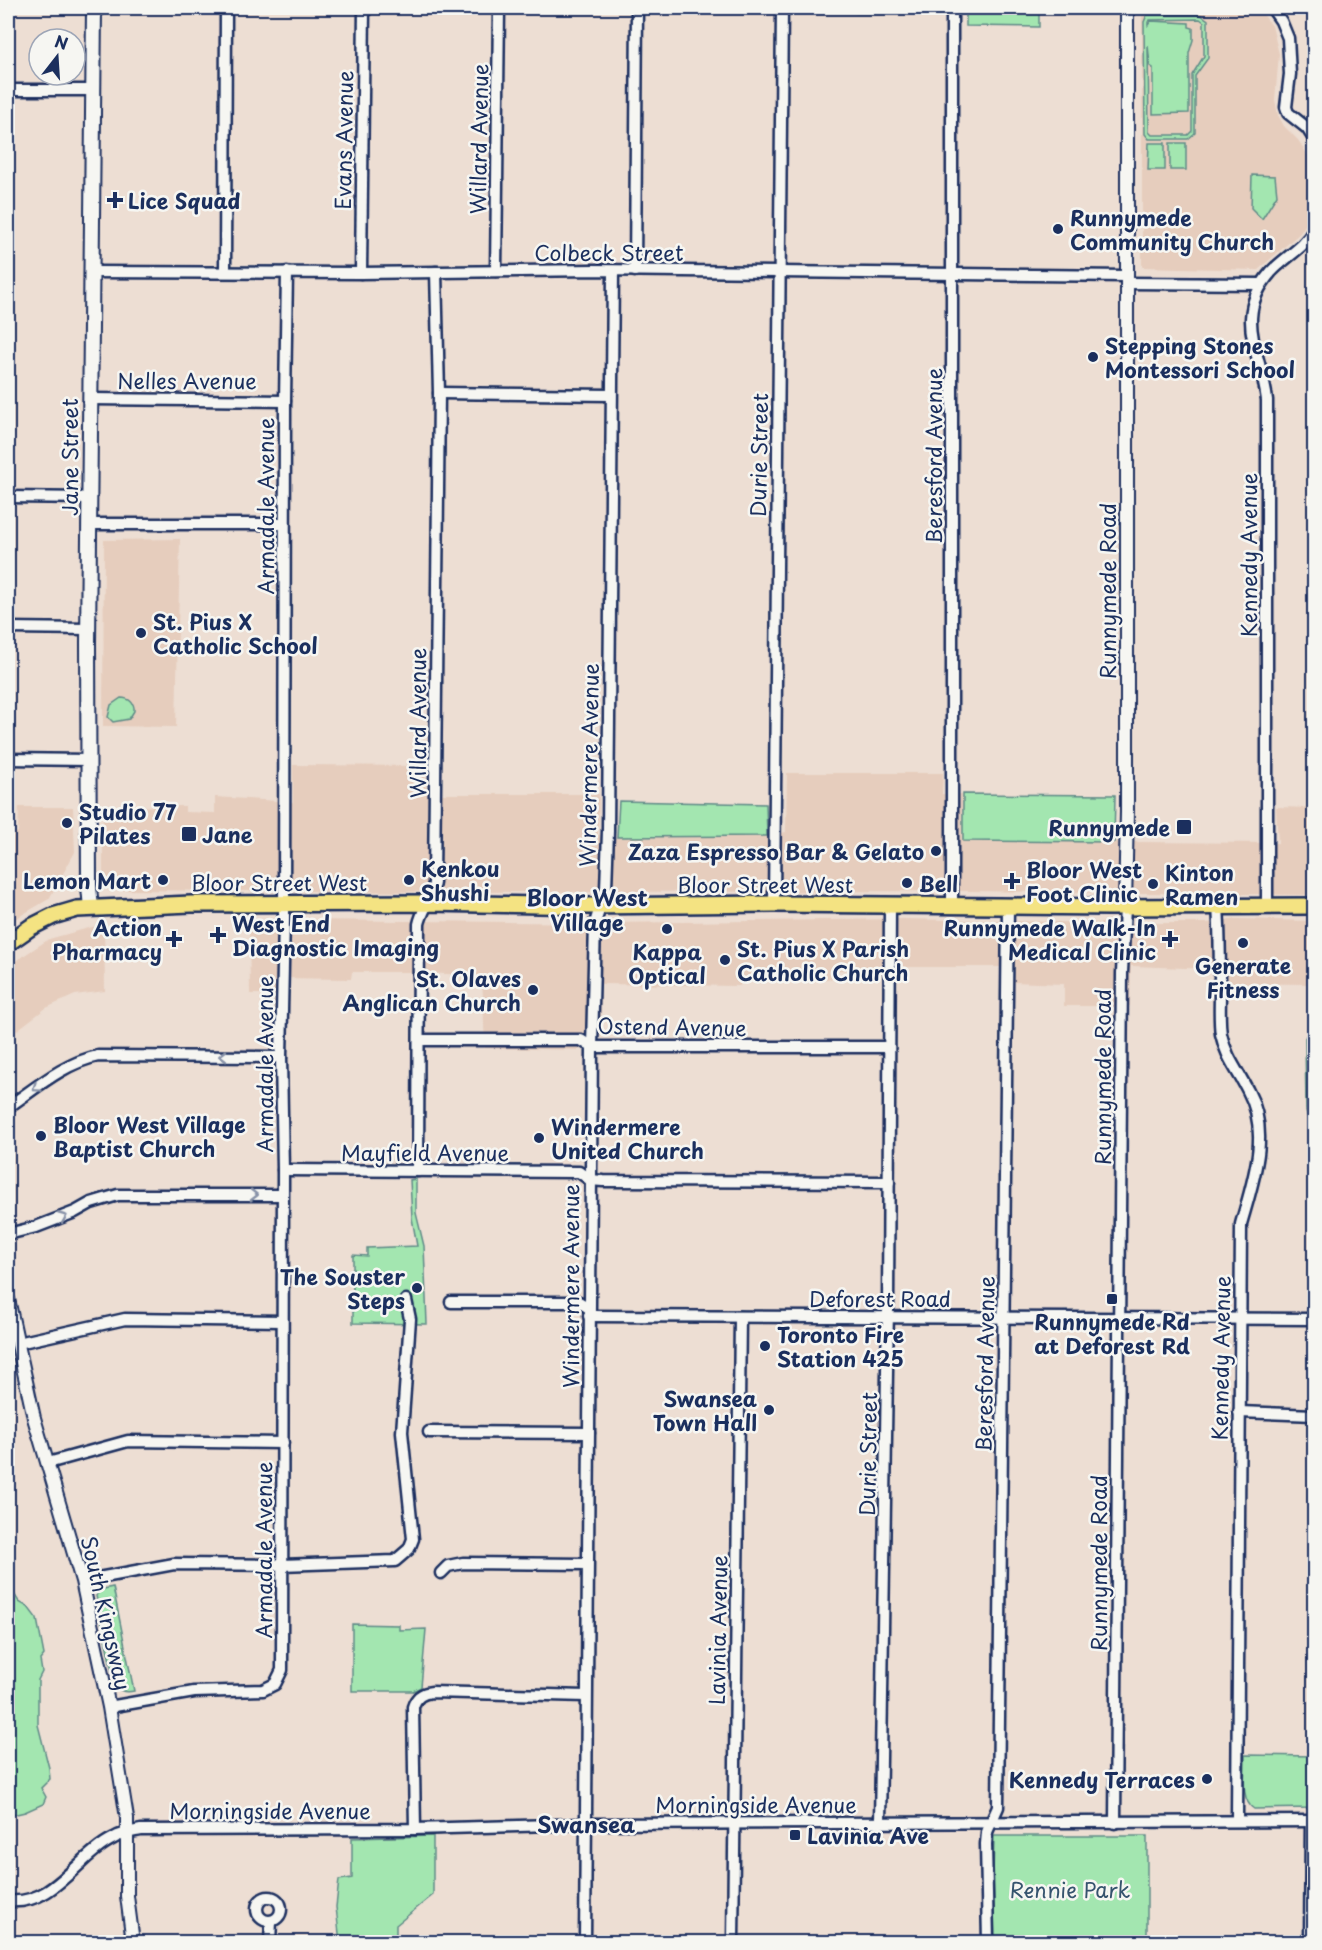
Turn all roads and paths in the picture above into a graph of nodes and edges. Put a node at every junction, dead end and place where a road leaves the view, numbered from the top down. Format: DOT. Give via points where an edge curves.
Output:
graph roads {
  1 [pos="94,8"];
  2 [pos="226,8"];
  3 [pos="364,8"];
  4 [pos="499,8"];
  5 [pos="637,8"];
  6 [pos="782,8"];
  7 [pos="952,8"];
  8 [pos="1127,8"];
  9 [pos="1272,8"];
  10 [pos="8,90"];
  11 [pos="93,90"];
  12 [pos="1311,126"];
  13 [pos="1314,139"];
  14 [pos="1314,230"];
  15 [pos="613,270"];
  16 [pos="496,271"];
  17 [pos="635,271"];
  18 [pos="91,272"];
  19 [pos="225,272"];
  20 [pos="287,272"];
  21 [pos="436,272"];
  22 [pos="361,273"];
  23 [pos="780,273"];
  24 [pos="952,275"];
  25 [pos="1127,279"];
  26 [pos="1261,284"];
  27 [pos="439,393"];
  28 [pos="611,395"];
  29 [pos="90,399"];
  30 [pos="285,401"];
  31 [pos="8,497"];
  32 [pos="90,498"];
  33 [pos="89,524"];
  34 [pos="284,524"];
  35 [pos="8,628"];
  36 [pos="89,629"];
  37 [pos="8,759"];
  38 [pos="89,760"];
  39 [pos="284,903"];
  40 [pos="429,903"];
  41 [pos="774,904"];
  42 [pos="601,905"];
  43 [pos="890,905"];
  44 [pos="952,905"];
  45 [pos="1008,906"];
  46 [pos="1125,906"];
  47 [pos="1218,906"];
  48 [pos="1266,906"];
  49 [pos="1314,906"];
  50 [pos="91,908"];
  51 [pos="8,943"];
  52 [pos="419,1040"];
  53 [pos="592,1047"];
  54 [pos="890,1047"];
  55 [pos="281,1057"];
  56 [pos="8,1107"];
  57 [pos="283,1170"];
  58 [pos="418,1171"];
  59 [pos="590,1180"];
  60 [pos="889,1182"];
  61 [pos="282,1195"];
  62 [pos="8,1234"];
  63 [pos="8,1299"];
  64 [pos="406,1300"];
  65 [pos="451,1302"];
  66 [pos="589,1312"];
  67 [pos="740,1317"];
  68 [pos="888,1318"];
  69 [pos="1004,1318"];
  70 [pos="1120,1318"];
  71 [pos="1240,1318"];
  72 [pos="1314,1319"];
  73 [pos="282,1321"];
  74 [pos="18,1343"];
  75 [pos="1239,1412"];
  76 [pos="1314,1415"];
  77 [pos="429,1432"];
  78 [pos="589,1433"];
  79 [pos="283,1443"];
  80 [pos="48,1463"];
  81 [pos="587,1564"];
  82 [pos="281,1565"];
  83 [pos="441,1573"];
  84 [pos="82,1581"];
  85 [pos="586,1695"];
  86 [pos="109,1707"];
  87 [pos="1237,1820"];
  88 [pos="1313,1821"];
  89 [pos="992,1822"];
  90 [pos="734,1823"];
  91 [pos="880,1823"];
  92 [pos="1115,1823"];
  93 [pos="586,1824"];
  94 [pos="415,1829"];
  95 [pos="127,1833"];
  96 [pos="8,1901"];
  97 [pos="271,1921"];
  98 [pos="133,1942"];
  99 [pos="270,1942"];
  100 [pos="585,1942"];
  101 [pos="733,1942"];
  102 [pos="988,1942"];
  103 [pos="1310,1942"];
  1 -- 11 [label="main road, Jane Street"];
  2 -- 19 [label="street"];
  3 -- 22 [label="street, Evans Avenue"];
  4 -- 16 [label="street, Willard Avenue"];
  5 -- 17 [label="street"];
  6 -- 23 [label="street, Durie Street"];
  7 -- 24 [label="street, Beresford Avenue"];
  8 -- 25 [label="street, Runnymede Road"];
  9 -- 12 [label="street" via="1288,38 1290,74 1286,107 1293,119"];
  10 -- 11 [label="street"];
  11 -- 18 [label="main road, Jane Street"];
  12 -- 13 [label="street"];
  14 -- 26 [label="street, Kennedy Avenue"];
  15 -- 16 [label="street, Colbeck Street"];
  15 -- 17 [label="street, Colbeck Street"];
  15 -- 28 [label="street, Windermere Avenue"];
  16 -- 21 [label="street, Colbeck Street"];
  17 -- 23 [label="street, Colbeck Street"];
  18 -- 19 [label="street, Colbeck Street"];
  18 -- 29 [label="main road, Jane Street"];
  19 -- 20 [label="street, Colbeck Street"];
  20 -- 22 [label="street, Colbeck Street"];
  20 -- 30 [label="street, Armadale Avenue"];
  21 -- 22 [label="street, Colbeck Street"];
  21 -- 27 [label="street, Willard Avenue"];
  23 -- 24 [label="street, Colbeck Street"];
  23 -- 41 [label="street, Durie Street"];
  24 -- 25 [label="street, Colbeck Street"];
  24 -- 44 [label="street, Beresford Avenue"];
  25 -- 26 [label="street, Colbeck Street"];
  25 -- 46 [label="street, Runnymede Road"];
  26 -- 48 [label="street, Kennedy Avenue" via="1254,298 1251,325 1267,400"];
  27 -- 28 [label="street"];
  27 -- 40 [label="street, Willard Avenue" via="434,884"];
  28 -- 42 [label="street, Windermere Avenue" via="608,831 606,889"];
  29 -- 30 [label="street, Nelles Avenue"];
  29 -- 32 [label="main road, Jane Street"];
  30 -- 34 [label="street, Armadale Avenue"];
  31 -- 32 [label="street"];
  32 -- 33 [label="main road, Jane Street"];
  33 -- 34 [label="street"];
  33 -- 36 [label="main road, Jane Street"];
  34 -- 39 [label="street, Armadale Avenue"];
  35 -- 36 [label="street"];
  36 -- 38 [label="main road, Jane Street"];
  37 -- 38 [label="street"];
  38 -- 50 [label="main road, Jane Street"];
  39 -- 40 [label="main road, Bloor Street West"];
  39 -- 50 [label="main road, Bloor Street West"];
  39 -- 55 [label="street, Armadale Avenue"];
  40 -- 42 [label="main road, Bloor Street West"];
  40 -- 52 [label="street, Willard Avenue" via="419,920"];
  41 -- 42 [label="main road, Bloor Street West"];
  41 -- 43 [label="main road, Bloor Street West"];
  42 -- 53 [label="street, Windermere Avenue" via="595,923"];
  43 -- 44 [label="main road, Bloor Street West"];
  43 -- 54 [label="street, Durie Street"];
  44 -- 45 [label="main road, Bloor Street West"];
  45 -- 46 [label="main road, Bloor Street West"];
  45 -- 69 [label="street, Beresford Avenue"];
  46 -- 47 [label="main road, Bloor Street West"];
  46 -- 70 [label="street, Runnymede Road"];
  47 -- 48 [label="main road, Bloor Street West"];
  47 -- 71 [label="street, Kennedy Avenue" via="1221,1032 1231,1064 1254,1106 1260,1146 1241,1224"];
  48 -- 49 [label="main road, Bloor Street West"];
  50 -- 51 [label="main road, Bloor Street West" via="52,916"];
  52 -- 53 [label="street, Ostend Avenue" via="581,1040"];
  52 -- 58 [label="street, Willard Avenue"];
  53 -- 54 [label="street, Ostend Avenue"];
  53 -- 59 [label="street, Windermere Avenue"];
  54 -- 60 [label="street, Durie Street"];
  55 -- 56 [label="street, one-way" via="98,1056 66,1068"];
  55 -- 57 [label="street, Armadale Avenue"];
  57 -- 58 [label="street, Mayfield Avenue"];
  57 -- 61 [label="street, Armadale Avenue"];
  58 -- 59 [label="street, Mayfield Avenue" via="579,1172"];
  59 -- 60 [label="street, Mayfield Avenue"];
  59 -- 66 [label="street, Windermere Avenue"];
  60 -- 68 [label="street, Durie Street"];
  62 -- 61 [label="street, one-way" via="118,1195"];
  61 -- 73 [label="street, Armadale Avenue"];
  63 -- 74 [label="street, South Kingsway"];
  64 -- 82 [label="street" via="410,1319 402,1432 413,1530 410,1549 395,1561"];
  65 -- 66 [label="street, Deforest Road" via="579,1302"];
  66 -- 67 [label="street, Deforest Road"];
  66 -- 78 [label="street, Windermere Avenue"];
  67 -- 68 [label="street, Deforest Road"];
  67 -- 90 [label="street, Lavinia Avenue"];
  68 -- 69 [label="street, Deforest Road"];
  68 -- 91 [label="street, Durie Street"];
  69 -- 70 [label="street, Deforest Road"];
  69 -- 89 [label="street, Beresford Avenue" via="998,1807"];
  70 -- 71 [label="street, Deforest Road"];
  70 -- 92 [label="street, Runnymede Road"];
  71 -- 72 [label="street, Deforest Road"];
  71 -- 75 [label="street, Kennedy Avenue"];
  73 -- 74 [label="street" via="125,1319"];
  73 -- 79 [label="street, Armadale Avenue"];
  74 -- 80 [label="street, South Kingsway"];
  75 -- 76 [label="street"];
  75 -- 87 [label="street, Kennedy Avenue"];
  77 -- 78 [label="street"];
  78 -- 81 [label="street, Windermere Avenue"];
  79 -- 80 [label="street" via="128,1441"];
  79 -- 82 [label="street, Armadale Avenue"];
  80 -- 84 [label="street, South Kingsway"];
  81 -- 83 [label="street" via="463,1563 448,1566"];
  81 -- 85 [label="street, Windermere Avenue"];
  82 -- 84 [label="street" via="174,1564"];
  82 -- 86 [label="street, Armadale Avenue" via="282,1670 275,1684 260,1690 194,1692"];
  84 -- 86 [label="street, South Kingsway"];
  85 -- 93 [label="street, Windermere Avenue"];
  85 -- 94 [label="street" via="429,1692 417,1698 413,1707"];
  86 -- 95 [label="street, South Kingsway"];
  87 -- 88 [label="street, Morningside Avenue"];
  87 -- 92 [label="street, Morningside Avenue"];
  88 -- 103 [label="street"];
  89 -- 91 [label="street, Morningside Avenue"];
  89 -- 92 [label="street, Morningside Avenue"];
  89 -- 102 [label="street, Beresford Avenue" via="986,1844"];
  90 -- 91 [label="street, Morningside Avenue"];
  90 -- 93 [label="street, Morningside Avenue"];
  90 -- 101 [label="street, Lavinia Avenue"];
  93 -- 94 [label="street, Morningside Avenue"];
  93 -- 100 [label="street, Windermere Avenue"];
  94 -- 95 [label="street, Morningside Avenue"];
  95 -- 96 [label="street, Morningside Avenue" via="114,1838 42,1895"];
  95 -- 98 [label="street, South Kingsway"];
  97 -- 99 [label="street"];
}
